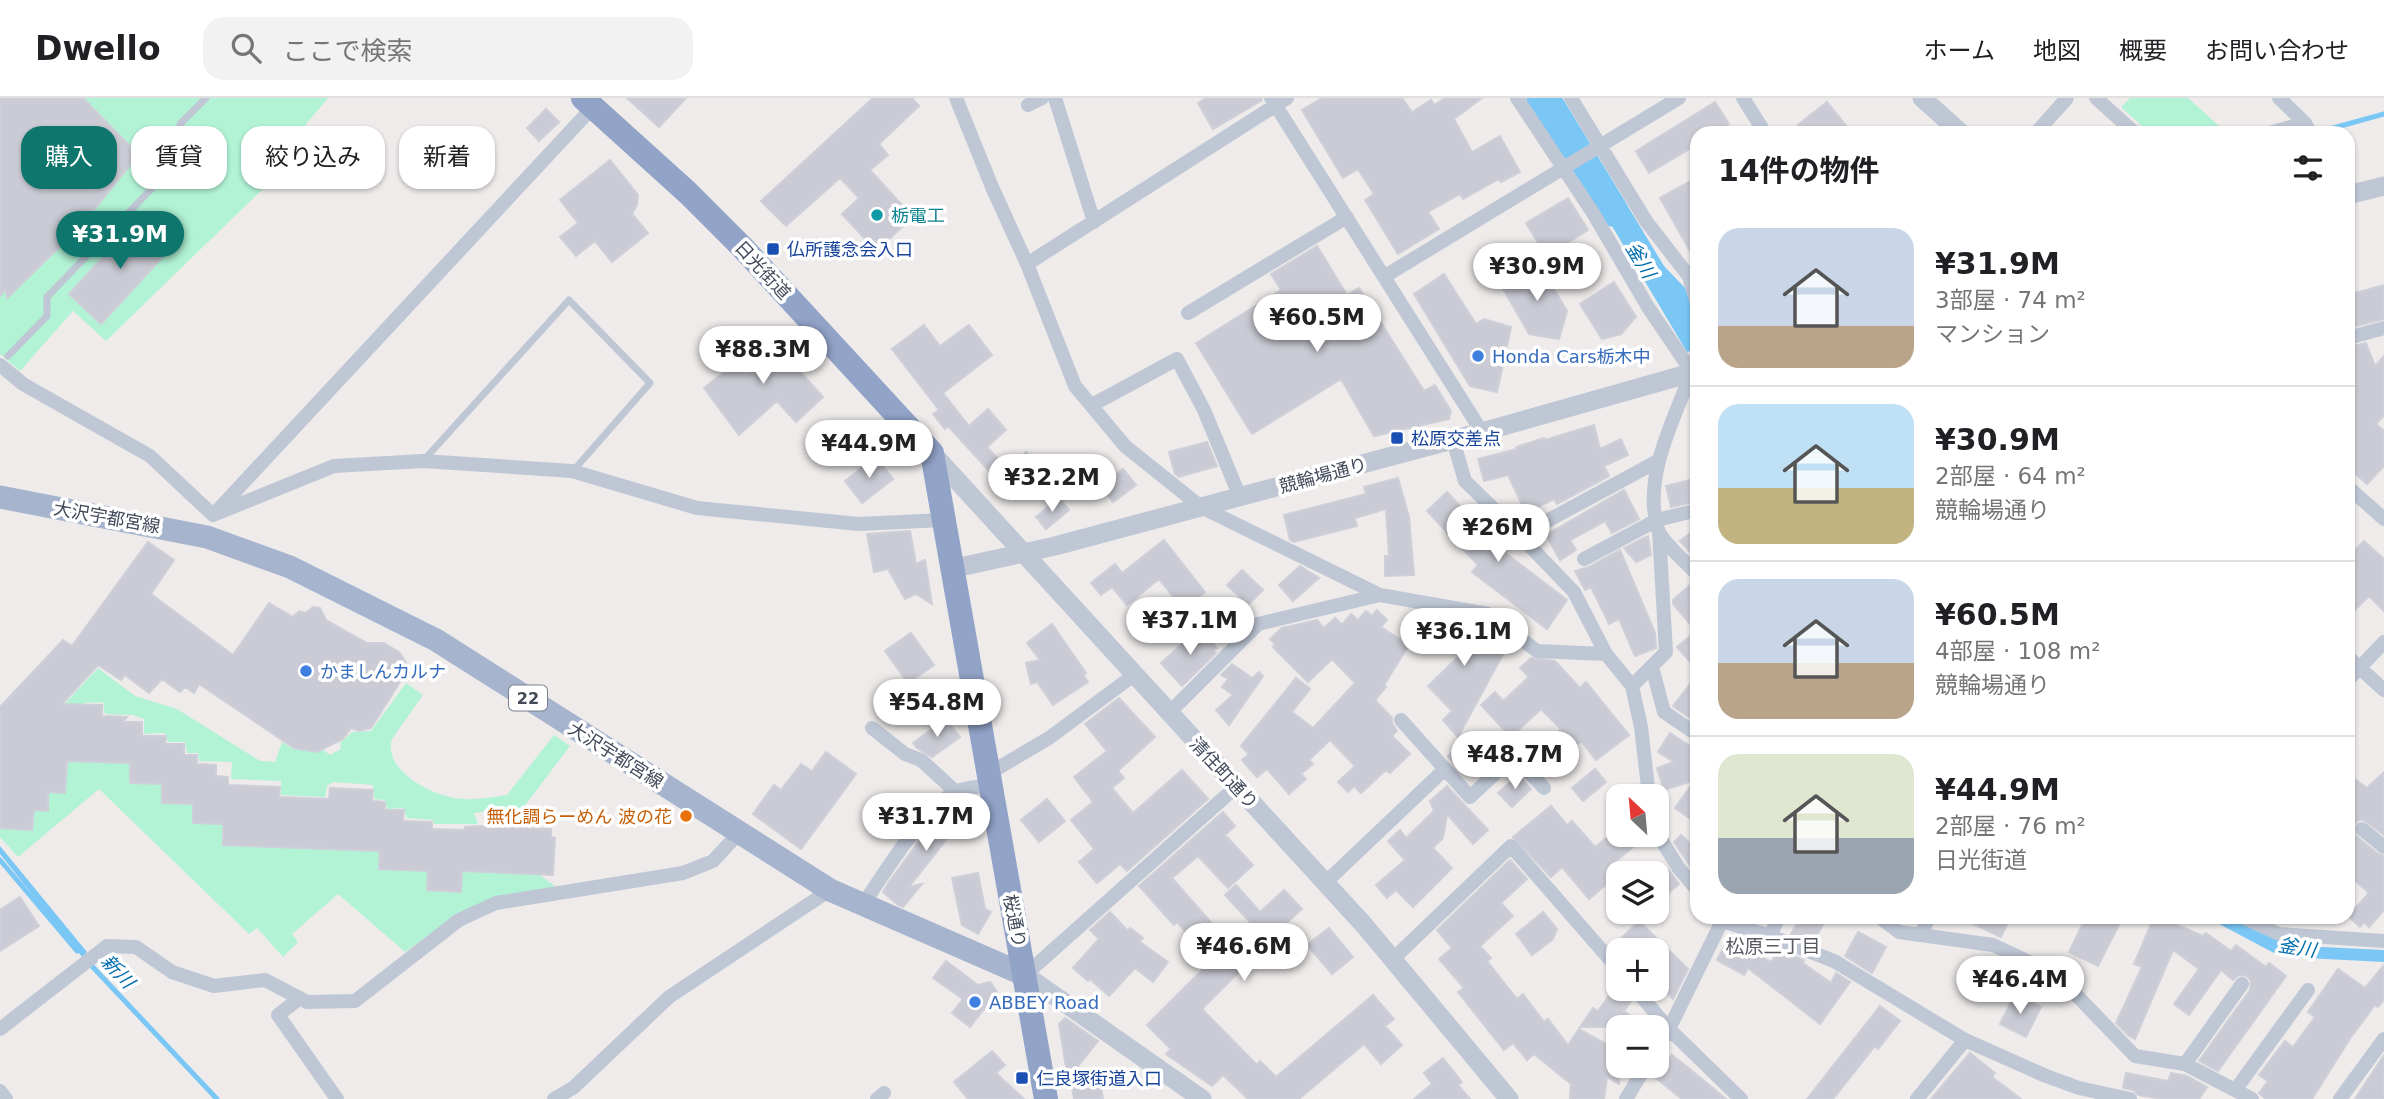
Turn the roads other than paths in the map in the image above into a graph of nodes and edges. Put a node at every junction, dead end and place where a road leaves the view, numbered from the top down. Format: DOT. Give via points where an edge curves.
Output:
graph roads {
  1 [pos="206,98"];
  2 [pos="956,98"];
  3 [pos="1042,98"];
  4 [pos="1055,98"];
  5 [pos="1517,98"];
  6 [pos="1571,98"];
  7 [pos="1679,98"];
  8 [pos="1743,98"];
  9 [pos="1922,98"];
  10 [pos="2067,98"];
  11 [pos="2096,98"];
  12 [pos="2280,98"];
  13 [pos="1278,100"];
  14 [pos="588,103"];
  15 [pos="1028,105"];
  16 [pos="1761,126"];
  17 [pos="1953,126"];
  18 [pos="2042,126"];
  19 [pos="2127,126"];
  20 [pos="2305,126"];
  21 [pos="1597,148"];
  22 [pos="1566,168"];
  23 [pos="2384,186"];
  24 [pos="2355,193"];
  25 [pos="1347,217"];
  26 [pos="1094,222"];
  27 [pos="1027,264"];
  28 [pos="1385,276"];
  29 [pos="1690,279"];
  30 [pos="1188,313"];
  31 [pos="2378,330"];
  32 [pos="2355,336"];
  33 [pos="2384,342"];
  34 [pos="4,361"];
  35 [pos="1690,364"];
  36 [pos="1690,372"];
  37 [pos="1690,383"];
  38 [pos="1092,405"];
  39 [pos="1482,432"];
  40 [pos="1453,440"];
  41 [pos="932,453"];
  42 [pos="423,461"];
  43 [pos="1658,461"];
  44 [pos="572,471"];
  45 [pos="2355,493"];
  46 [pos="1240,496"];
  47 [pos="4,500"];
  48 [pos="1200,507"];
  49 [pos="1690,513"];
  50 [pos="2384,519"];
  51 [pos="943,520"];
  52 [pos="210,526"];
  53 [pos="1658,526"];
  54 [pos="1532,529"];
  55 [pos="1024,554"];
  56 [pos="1584,559"];
  57 [pos="1690,565"];
  58 [pos="951,569"];
  59 [pos="1380,595"];
  60 [pos="2384,642"];
  61 [pos="1606,654"];
  62 [pos="2355,663"];
  63 [pos="1652,667"];
  64 [pos="2360,668"];
  65 [pos="2355,673"];
  66 [pos="1134,676"];
  67 [pos="1632,686"];
  68 [pos="2384,690"];
  69 [pos="1169,713"];
  70 [pos="1401,720"];
  71 [pos="872,728"];
  72 [pos="1690,729"];
  73 [pos="1445,769"];
  74 [pos="989,779"];
  75 [pos="1648,784"];
  76 [pos="1236,787"];
  77 [pos="1544,788"];
  78 [pos="956,792"];
  79 [pos="2362,829"];
  80 [pos="739,833"];
  81 [pos="1666,847"];
  82 [pos="2384,847"];
  83 [pos="1690,881"];
  84 [pos="1325,883"];
  85 [pos="830,890"];
  86 [pos="862,906"];
  87 [pos="1718,924"];
  88 [pos="1735,924"];
  89 [pos="1776,924"];
  90 [pos="1888,924"];
  91 [pos="1926,924"];
  92 [pos="2257,924"];
  93 [pos="1921,935"];
  94 [pos="1770,936"];
  95 [pos="2384,942"];
  96 [pos="1606,955"];
  97 [pos="1393,959"];
  98 [pos="1025,975"];
  99 [pos="2242,984"];
  100 [pos="2308,990"];
  101 [pos="300,998"];
  102 [pos="1645,1001"];
  103 [pos="1657,1015"];
  104 [pos="0,1029"];
  105 [pos="1669,1029"];
  106 [pos="2384,1039"];
  107 [pos="1965,1040"];
  108 [pos="2185,1064"];
  109 [pos="1639,1078"];
  110 [pos="2236,1089"];
  111 [pos="0,1091"];
  112 [pos="6,1099"];
  113 [pos="337,1099"];
  114 [pos="554,1099"];
  115 [pos="1046,1099"];
  116 [pos="1202,1099"];
  117 [pos="1508,1099"];
  118 [pos="1626,1099"];
  119 [pos="1741,1099"];
  120 [pos="1917,1099"];
  121 [pos="2130,1099"];
  122 [pos="2252,1099"];
  123 [pos="2340,1099"];
  1 -- 34 [label="lane" via="180,124 187,152 47,297 47,316"];
  2 -- 27 [label="street"];
  3 -- 15 [label="street"];
  4 -- 26 [label="street"];
  5 -- 22 [label="street"];
  6 -- 21 [label="street"];
  7 -- 21 [label="street"];
  8 -- 16 [label="street"];
  9 -- 17 [label="street"];
  10 -- 18 [label="street"];
  11 -- 19 [label="street"];
  12 -- 20 [label="street"];
  13 -- 25 [label="street"];
  13 -- 26 [label="street"];
  14 -- 41 [label="highway, 日光街道" via="743,248"];
  14 -- 52 [label="street"];
  21 -- 22 [label="street"];
  21 -- 29 [label="street"];
  22 -- 28 [label="street"];
  22 -- 35 [label="street" via="1648,307"];
  23 -- 24 [label="street"];
  25 -- 28 [label="street"];
  25 -- 30 [label="street"];
  26 -- 27 [label="street"];
  27 -- 38 [label="street" via="1075,386"];
  28 -- 39 [label="street"];
  31 -- 32 [label="street"];
  31 -- 33 [label="street"];
  34 -- 52 [label="street" via="23,384 150,456"];
  36 -- 39 [label="street, 競輪場通り"];
  37 -- 43 [label="street"];
  38 -- 46 [label="street" via="1177,359"];
  38 -- 48 [label="street" via="1125,446"];
  39 -- 40 [label="street, 競輪場通り"];
  40 -- 46 [label="street, 競輪場通り"];
  40 -- 61 [label="street" via="1465,481 1573,592"];
  41 -- 51 [label="highway, 桜通り"];
  41 -- 55 [label="street, 清住町通り"];
  42 -- 44 [label="street"];
  42 -- 44 [label="lane" via="569,300 650,383"];
  42 -- 52 [label="street" via="334,466"];
  43 -- 53 [label="street"];
  43 -- 54 [label="street"];
  44 -- 51 [label="street" via="697,508 859,524"];
  45 -- 50 [label="street"];
  46 -- 48 [label="street, 競輪場通り"];
  47 -- 52 [label="main road, 大沢宇都宮線 / 22" via="145,523"];
  48 -- 55 [label="street, 競輪場通り"];
  48 -- 59 [label="street"];
  49 -- 53 [label="street"];
  51 -- 58 [label="highway, 桜通り"];
  52 -- 80 [label="main road, 大沢宇都宮線 / 22" via="436,640"];
  53 -- 56 [label="street"];
  53 -- 57 [label="street"];
  53 -- 63 [label="street" via="1667,652"];
  55 -- 58 [label="street, 競輪場通り"];
  55 -- 66 [label="street, 清住町通り"];
  58 -- 74 [label="highway, 桜通り"];
  59 -- 61 [label="street" via="1488,614 1537,651"];
  59 -- 69 [label="street" via="1258,624"];
  60 -- 64 [label="street"];
  61 -- 67 [label="street"];
  62 -- 64 [label="street"];
  63 -- 67 [label="street"];
  63 -- 72 [label="street" via="1664,712"];
  64 -- 65 [label="street"];
  64 -- 68 [label="street"];
  66 -- 69 [label="street, 清住町通り"];
  66 -- 74 [label="street"];
  67 -- 75 [label="street"];
  69 -- 76 [label="street, 清住町通り"];
  70 -- 73 [label="street"];
  71 -- 78 [label="street" via="905,754 921,760"];
  73 -- 77 [label="street" via="1470,797 1514,756"];
  73 -- 84 [label="street"];
  74 -- 78 [label="street"];
  74 -- 98 [label="highway, 桜通り"];
  76 -- 84 [label="street, 清住町通り"];
  76 -- 98 [label="street"];
  78 -- 86 [label="street" via="928,816"];
  79 -- 82 [label="street"];
  80 -- 85 [label="main road, 大沢宇都宮線 / 22"];
  80 -- 101 [label="street" via="713,861 683,873 496,903 459,920 355,1001 307,1002"];
  81 -- 83 [label="street"];
  84 -- 97 [label="street, 清住町通り"];
  85 -- 86 [label="main road, 大沢宇都宮線 / 22"];
  85 -- 114 [label="street" via="669,997 573,1088"];
  86 -- 98 [label="main road, 大沢宇都宮線 / 22"];
  87 -- 105 [label="street"];
  88 -- 94 [label="street"];
  89 -- 94 [label="street"];
  90 -- 93 [label="street" via="1899,932"];
  91 -- 93 [label="street"];
  92 -- 95 [label="street" via="2278,934"];
  93 -- 108 [label="street" via="1993,945 2057,975 2135,1056"];
  94 -- 107 [label="street" via="1834,961"];
  96 -- 97 [label="street" via="1511,846"];
  97 -- 117 [label="street, 清住町通り"];
  98 -- 115 [label="highway, 桜通り"];
  98 -- 116 [label="street"];
  99 -- 108 [label="street"];
  100 -- 110 [label="street"];
  101 -- 104 [label="street" via="265,980 214,986 172,972 136,947 107,946"];
  101 -- 113 [label="street" via="278,1015"];
  102 -- 103 [label="street"];
  105 -- 119 [label="street"];
  106 -- 123 [label="street"];
  107 -- 120 [label="street"];
  107 -- 121 [label="street" via="2079,1088"];
  108 -- 110 [label="street"];
  109 -- 118 [label="street"];
  110 -- 122 [label="street"];
  111 -- 112 [label="street"];
}
